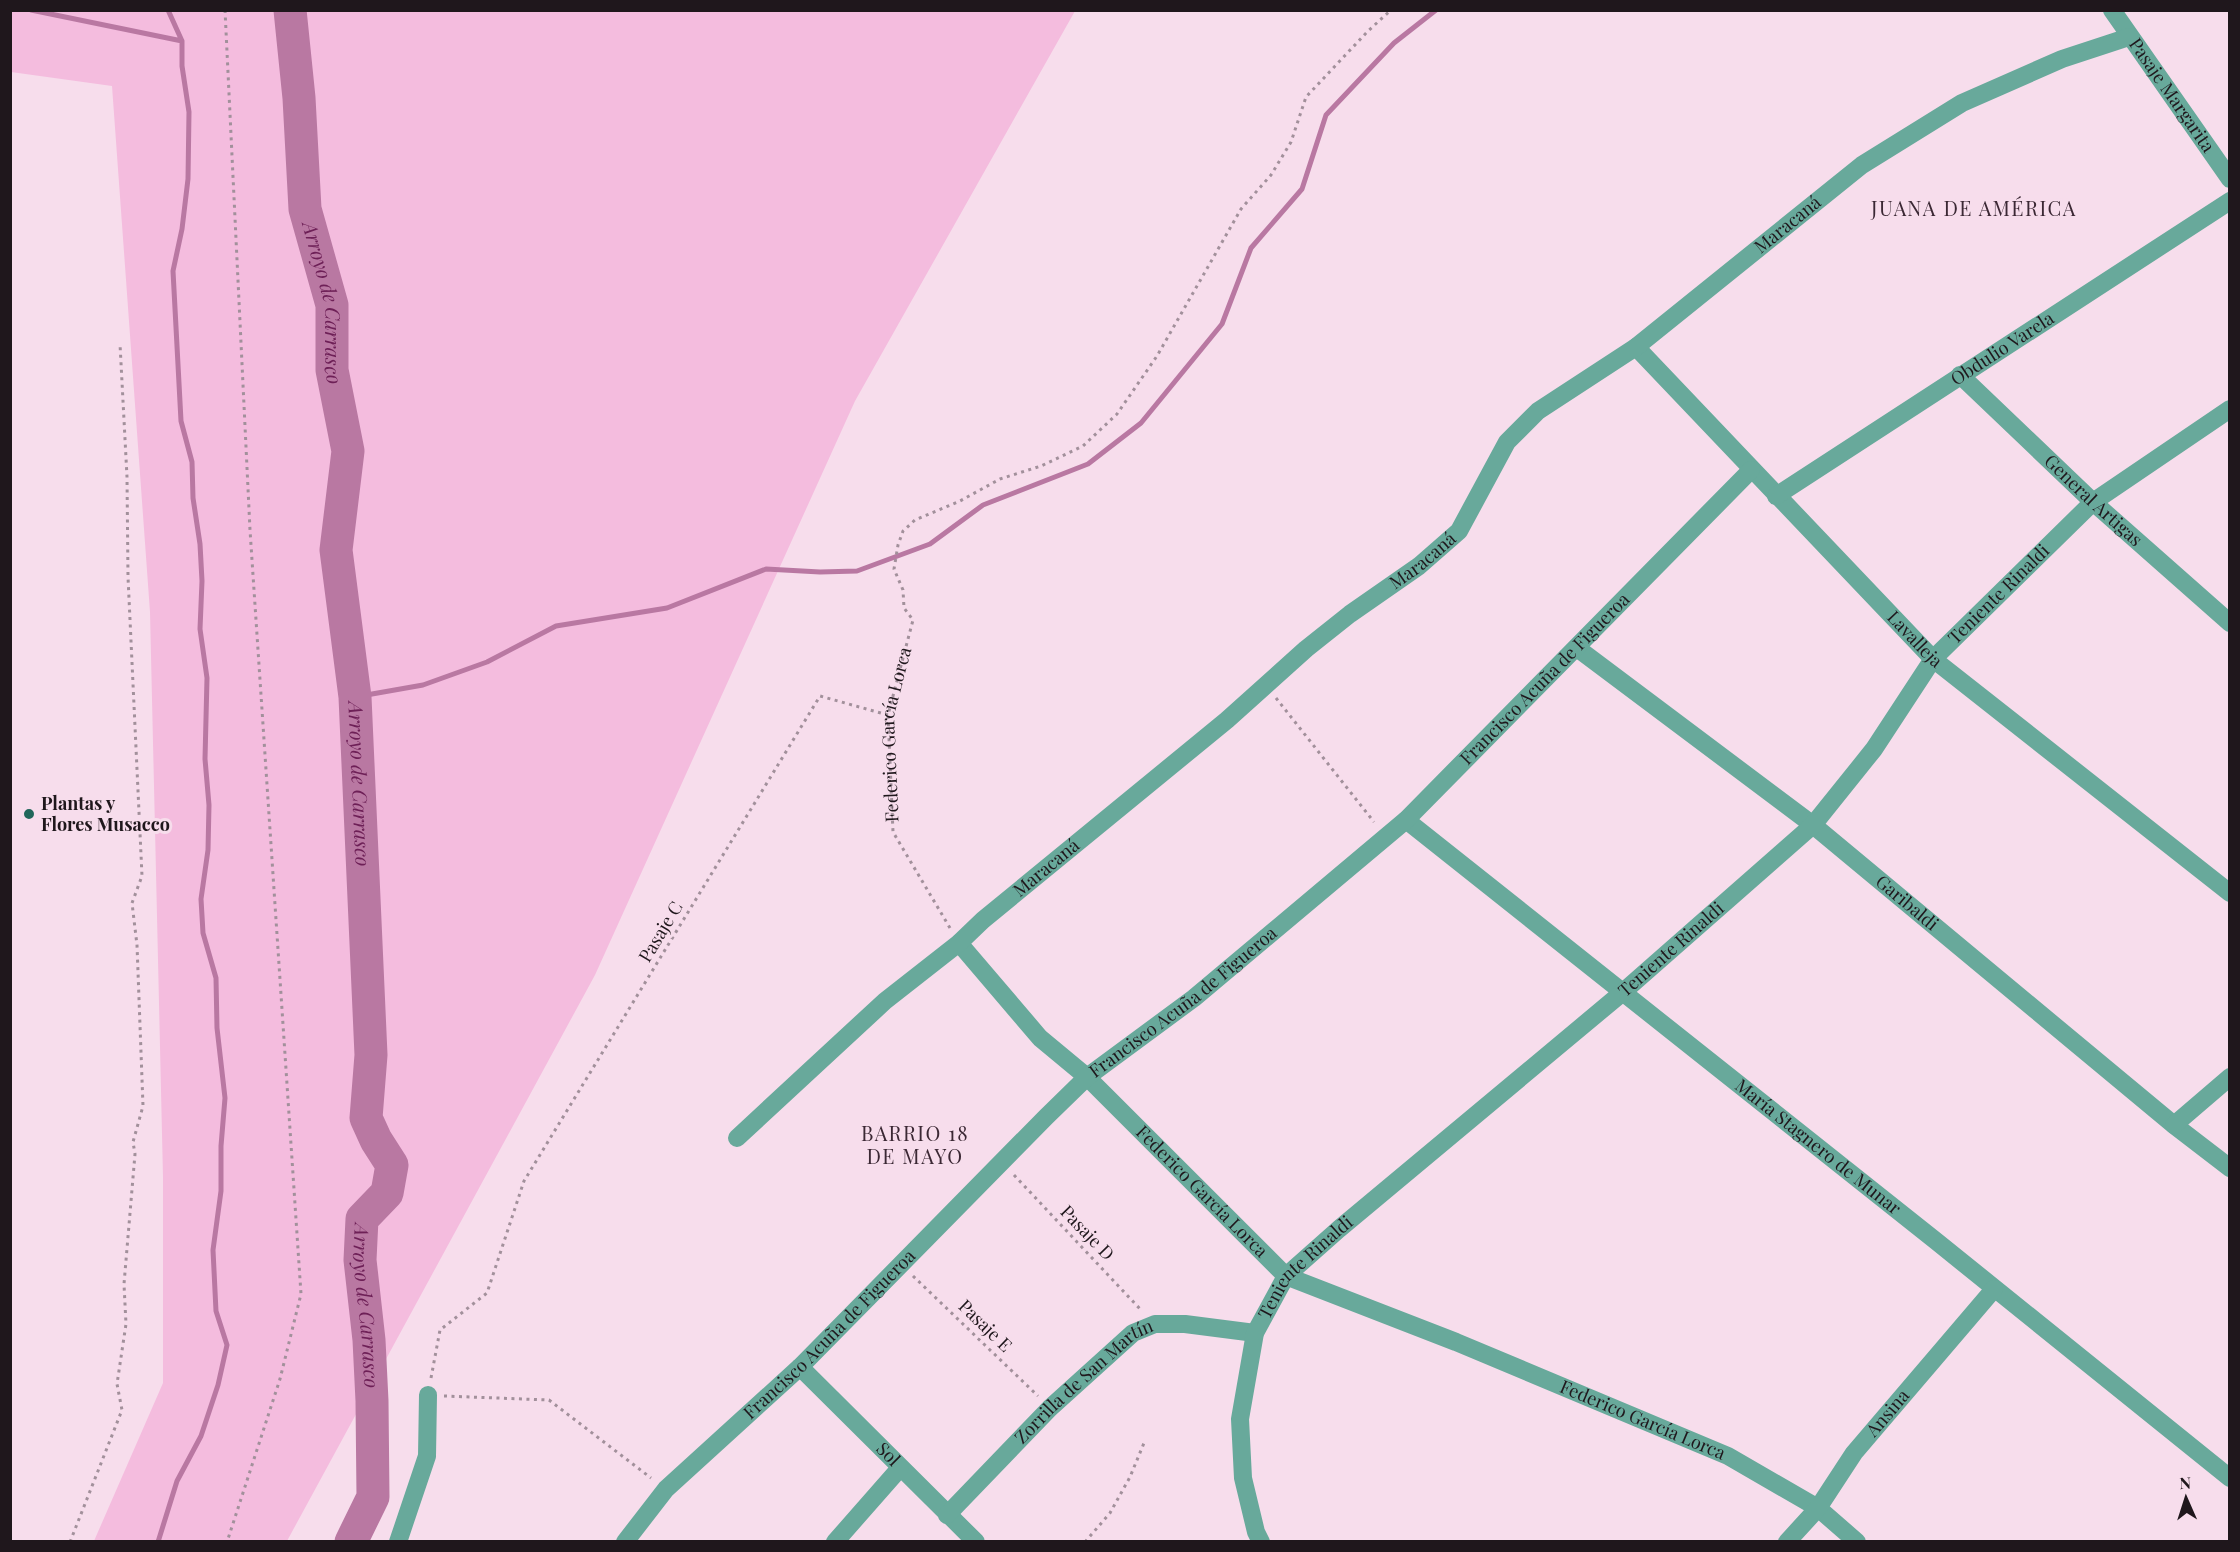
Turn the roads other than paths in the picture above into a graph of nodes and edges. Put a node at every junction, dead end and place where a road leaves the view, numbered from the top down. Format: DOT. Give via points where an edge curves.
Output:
graph roads {
  1 [pos="2112,10"];
  2 [pos="2129,37"];
  3 [pos="2229,179"];
  4 [pos="2229,201"];
  5 [pos="1636,347"];
  6 [pos="1960,375"];
  7 [pos="2229,410"];
  8 [pos="1751,470"];
  9 [pos="1776,496"];
  10 [pos="2093,502"];
  11 [pos="2229,623"];
  12 [pos="1577,648"];
  13 [pos="1933,659"];
  14 [pos="1406,820"];
  15 [pos="1813,825"];
  16 [pos="2229,893"];
  17 [pos="959,943"];
  18 [pos="1623,992"];
  19 [pos="1087,1077"];
  20 [pos="2229,1077"];
  21 [pos="2174,1125"];
  22 [pos="737,1138"];
  23 [pos="2229,1168"];
  24 [pos="1286,1276"];
  25 [pos="1994,1289"];
  26 [pos="1255,1333"];
  27 [pos="800,1367"];
  28 [pos="428,1395"];
  29 [pos="900,1468"];
  30 [pos="2229,1478"];
  31 [pos="1818,1508"];
  32 [pos="947,1515"];
  33 [pos="398,1542"];
  34 [pos="625,1542"];
  35 [pos="835,1542"];
  36 [pos="976,1542"];
  37 [pos="1261,1542"];
  38 [pos="1787,1542"];
  39 [pos="1857,1542"];
  1 -- 2 [label="street, Pasaje Margarita"];
  2 -- 3 [label="street, Pasaje Margarita"];
  2 -- 5 [label="street, Maracaná" via="2062,59 1962,103 1862,165"];
  4 -- 6 [label="street, Obdulio Varela"];
  5 -- 8 [label="street, Lavalleja"];
  5 -- 17 [label="street, Maracaná" via="1538,411 1507,442 1459,531 1419,566 1306,649 1227,720"];
  6 -- 9 [label="street, Obdulio Varela"];
  6 -- 10 [label="street, General Artigas"];
  7 -- 10 [label="street, Teniente Rinaldi"];
  8 -- 9 [label="street, Lavalleja"];
  8 -- 12 [label="street, Francisco Acuña de Figueroa"];
  9 -- 13 [label="street, Lavalleja"];
  10 -- 11 [label="street, General Artigas"];
  10 -- 13 [label="street, Teniente Rinaldi"];
  12 -- 14 [label="street, Francisco Acuña de Figueroa"];
  12 -- 15 [label="street, Garibaldi"];
  13 -- 15 [label="street, Teniente Rinaldi" via="1874,749"];
  13 -- 16 [label="street, Lavalleja"];
  14 -- 18 [label="street, María Stagnero de Munar"];
  14 -- 19 [label="street, Francisco Acuña de Figueroa" via="1194,998"];
  15 -- 18 [label="street, Teniente Rinaldi"];
  15 -- 21 [label="street, Garibaldi"];
  17 -- 19 [label="street, Federico García Lorca" via="1040,1038"];
  17 -- 22 [label="street, Maracaná" via="885,1001"];
  18 -- 24 [label="street, Teniente Rinaldi"];
  18 -- 25 [label="street, María Stagnero de Munar"];
  19 -- 24 [label="street, Federico García Lorca"];
  19 -- 27 [label="street, Francisco Acuña de Figueroa"];
  20 -- 21 [label="street"];
  21 -- 23 [label="street, Garibaldi"];
  24 -- 26 [label="street, Teniente Rinaldi"];
  24 -- 31 [label="street, Federico García Lorca" via="1728,1456"];
  25 -- 30 [label="street, María Stagnero de Munar"];
  25 -- 31 [label="street, Ansina" via="1854,1453"];
  26 -- 32 [label="street, Zorrilla de San Martín" via="1185,1324 1155,1324 1133,1333 1050,1408"];
  26 -- 37 [label="street, Teniente Rinaldi" via="1240,1419 1243,1479"];
  27 -- 29 [label="street, Sol"];
  27 -- 34 [label="street, Francisco Acuña de Figueroa" via="666,1489"];
  28 -- 33 [label="street" via="427,1456"];
  29 -- 32 [label="street, Sol"];
  29 -- 35 [label="street"];
  31 -- 38 [label="street, Ansina"];
  31 -- 39 [label="street, Federico García Lorca"];
  32 -- 36 [label="street, Sol"];
}
